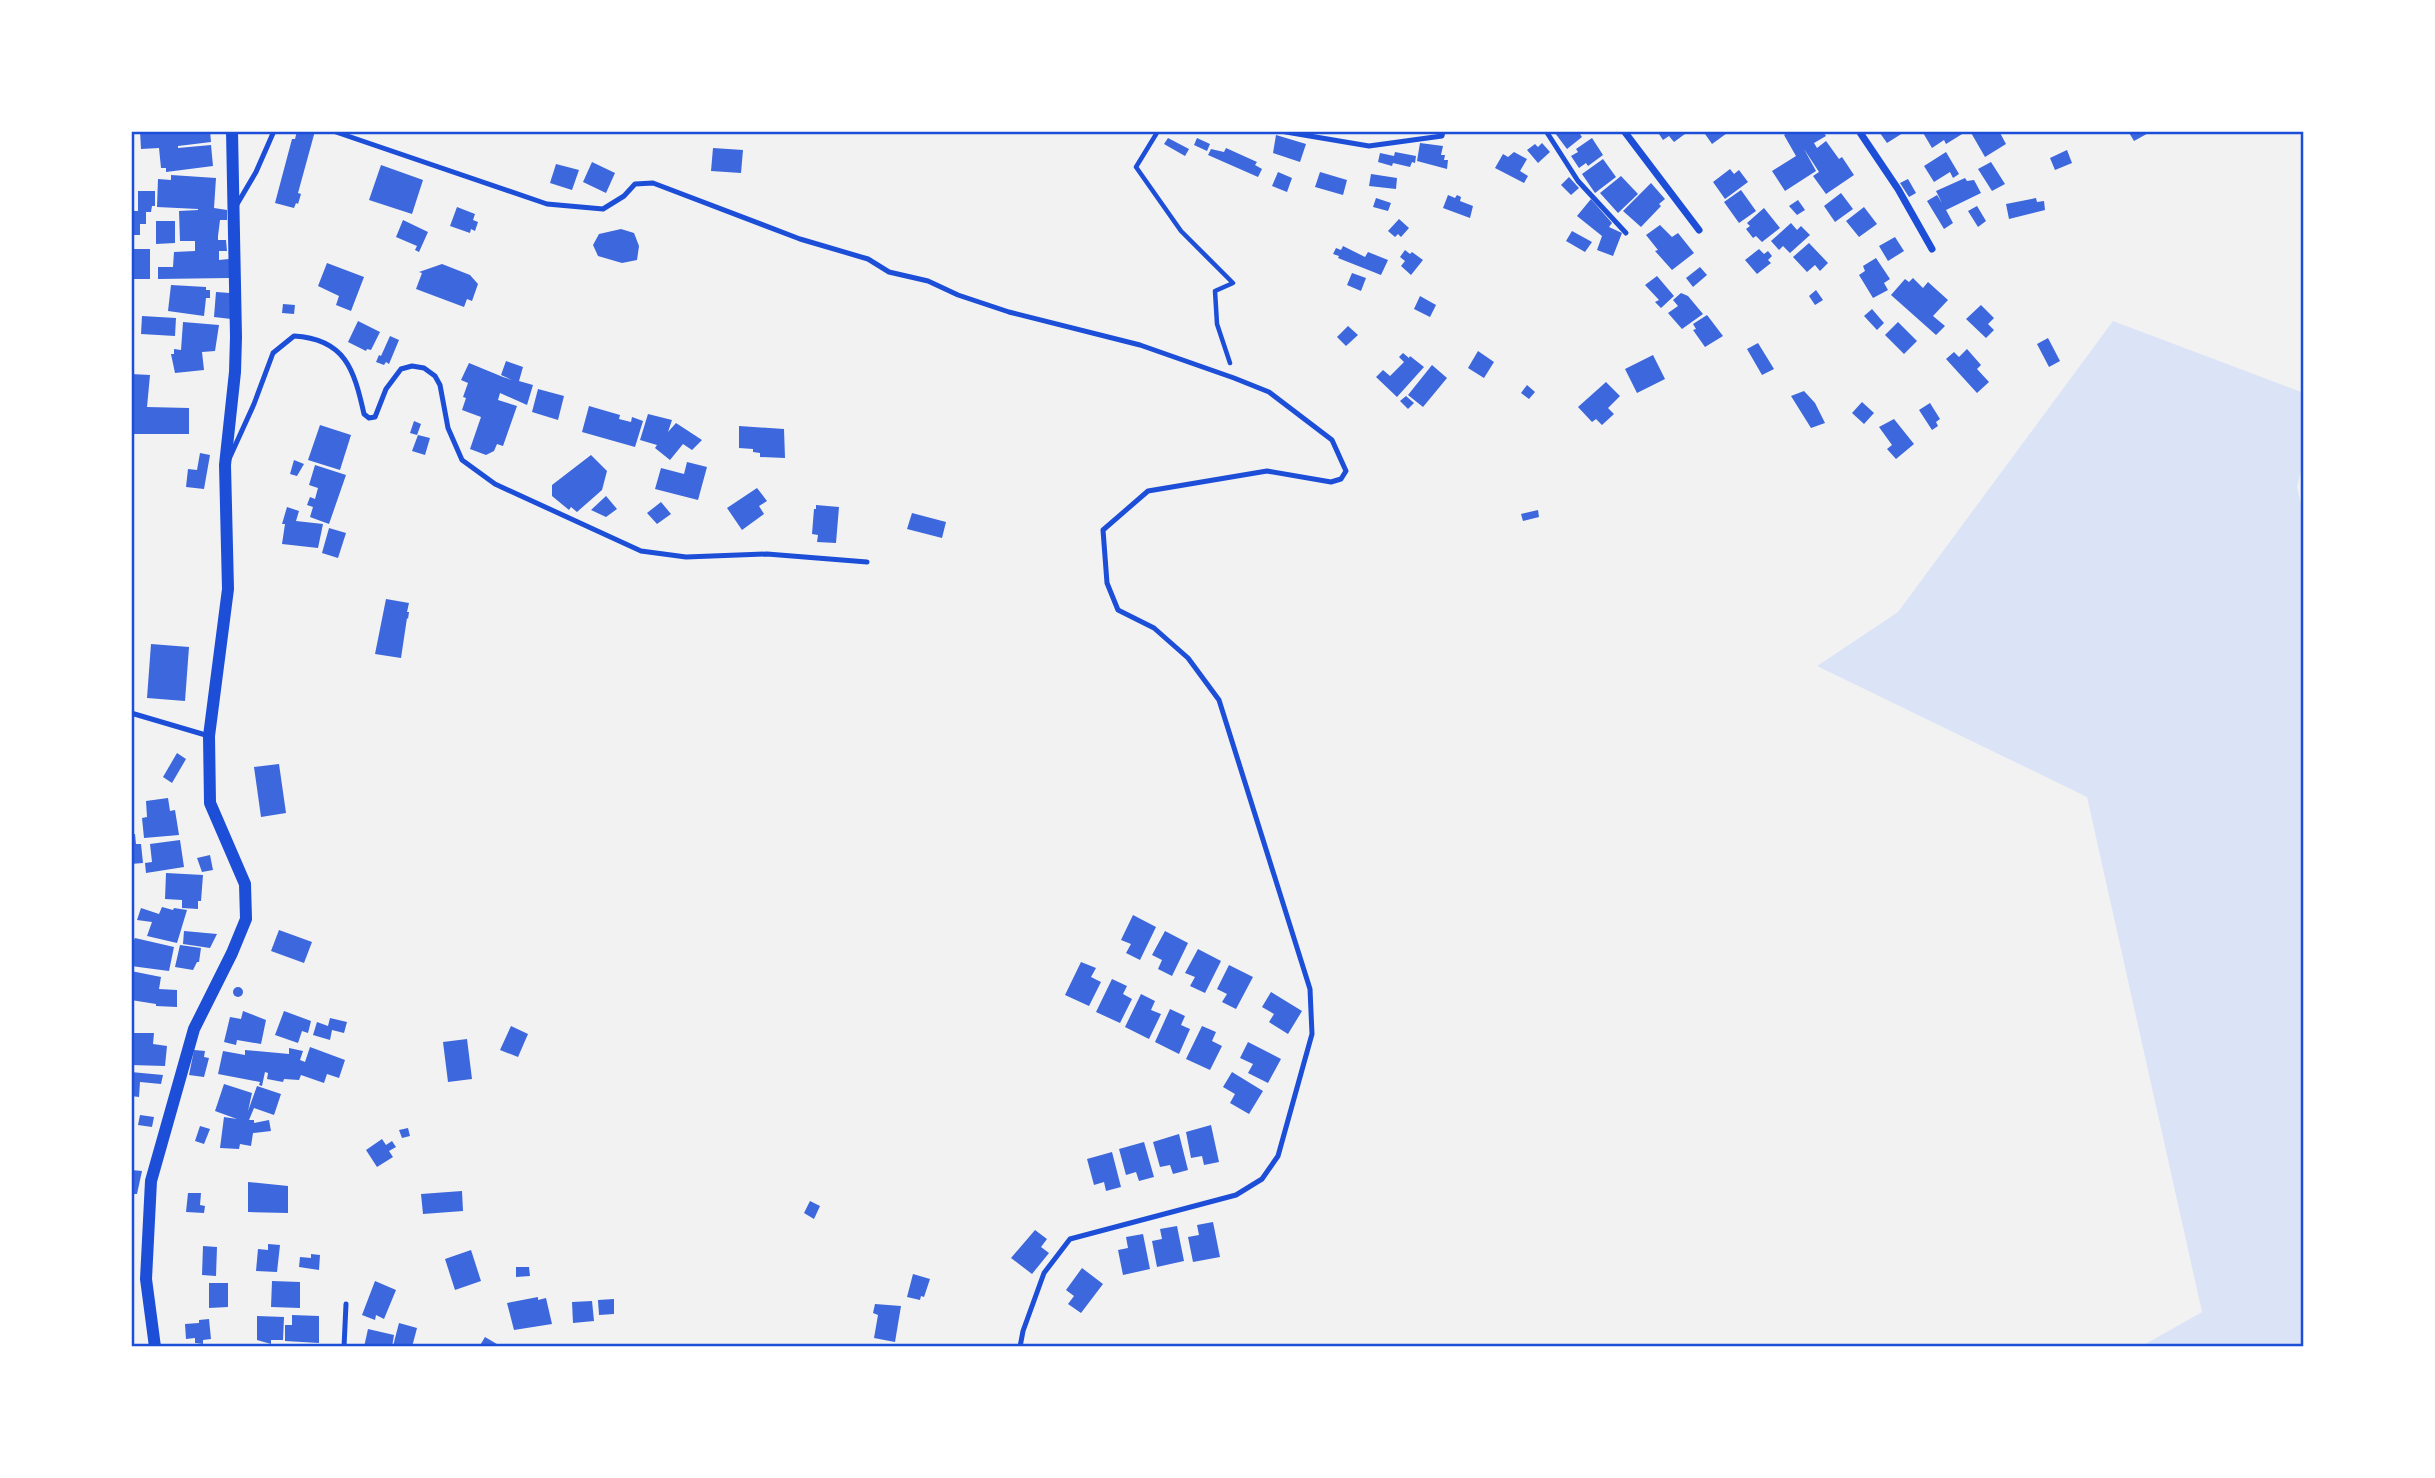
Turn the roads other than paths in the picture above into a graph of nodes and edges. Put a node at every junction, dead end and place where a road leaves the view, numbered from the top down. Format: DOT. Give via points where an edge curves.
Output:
graph roads {
  1 [pos="232,131"];
  2 [pos="274,131"];
  3 [pos="333,131"];
  4 [pos="1280,131"];
  5 [pos="1443,131"];
  6 [pos="1546,131"];
  7 [pos="1624,131"];
  8 [pos="1859,131"];
  9 [pos="235,209"];
  10 [pos="1699,230"];
  11 [pos="1626,233"];
  12 [pos="1932,249"];
  13 [pos="225,465"];
  14 [pos="867,562"];
  15 [pos="131,713"];
  16 [pos="209,736"];
  17 [pos="346,1304"];
  18 [pos="155,1347"];
  19 [pos="344,1347"];
  20 [pos="1020,1347"];
  1 -- 9 [label="street"];
  2 -- 9 [label="lane"];
  3 -- 20 [label="lane" via="547,204 603,209 635,184 653,183 800,239 868,259 889,272 928,281 1009,312 1140,345 1234,378 1269,392 1332,440 1346,471 1341,479 1331,482 1267,471 1148,491 1103,530 1107,583 1118,610 1154,628 1188,658 1219,700 1310,989 1312,1034 1278,1156 1262,1179 1236,1195 1070,1239 1044,1273"];
  4 -- 5 [label="lane" via="1368,146 1442,136"];
  6 -- 11 [label="lane" via="1578,181"];
  7 -- 10 [label="street"];
  8 -- 12 [label="street"];
  9 -- 13 [label="street" via="234,372"];
  13 -- 14 [label="lane" via="273,353 294,336 314,338 345,357 369,418 376,417 386,388 401,369 424,368 440,385 447,428 463,460 495,484 641,551 686,557 768,554"];
  13 -- 16 [label="street" via="228,589"];
  15 -- 16 [label="lane"];
  16 -- 18 [label="street" via="210,803 245,884 246,919 194,1029 151,1181 146,1279"];
  17 -- 19 [label="lane"];
}
